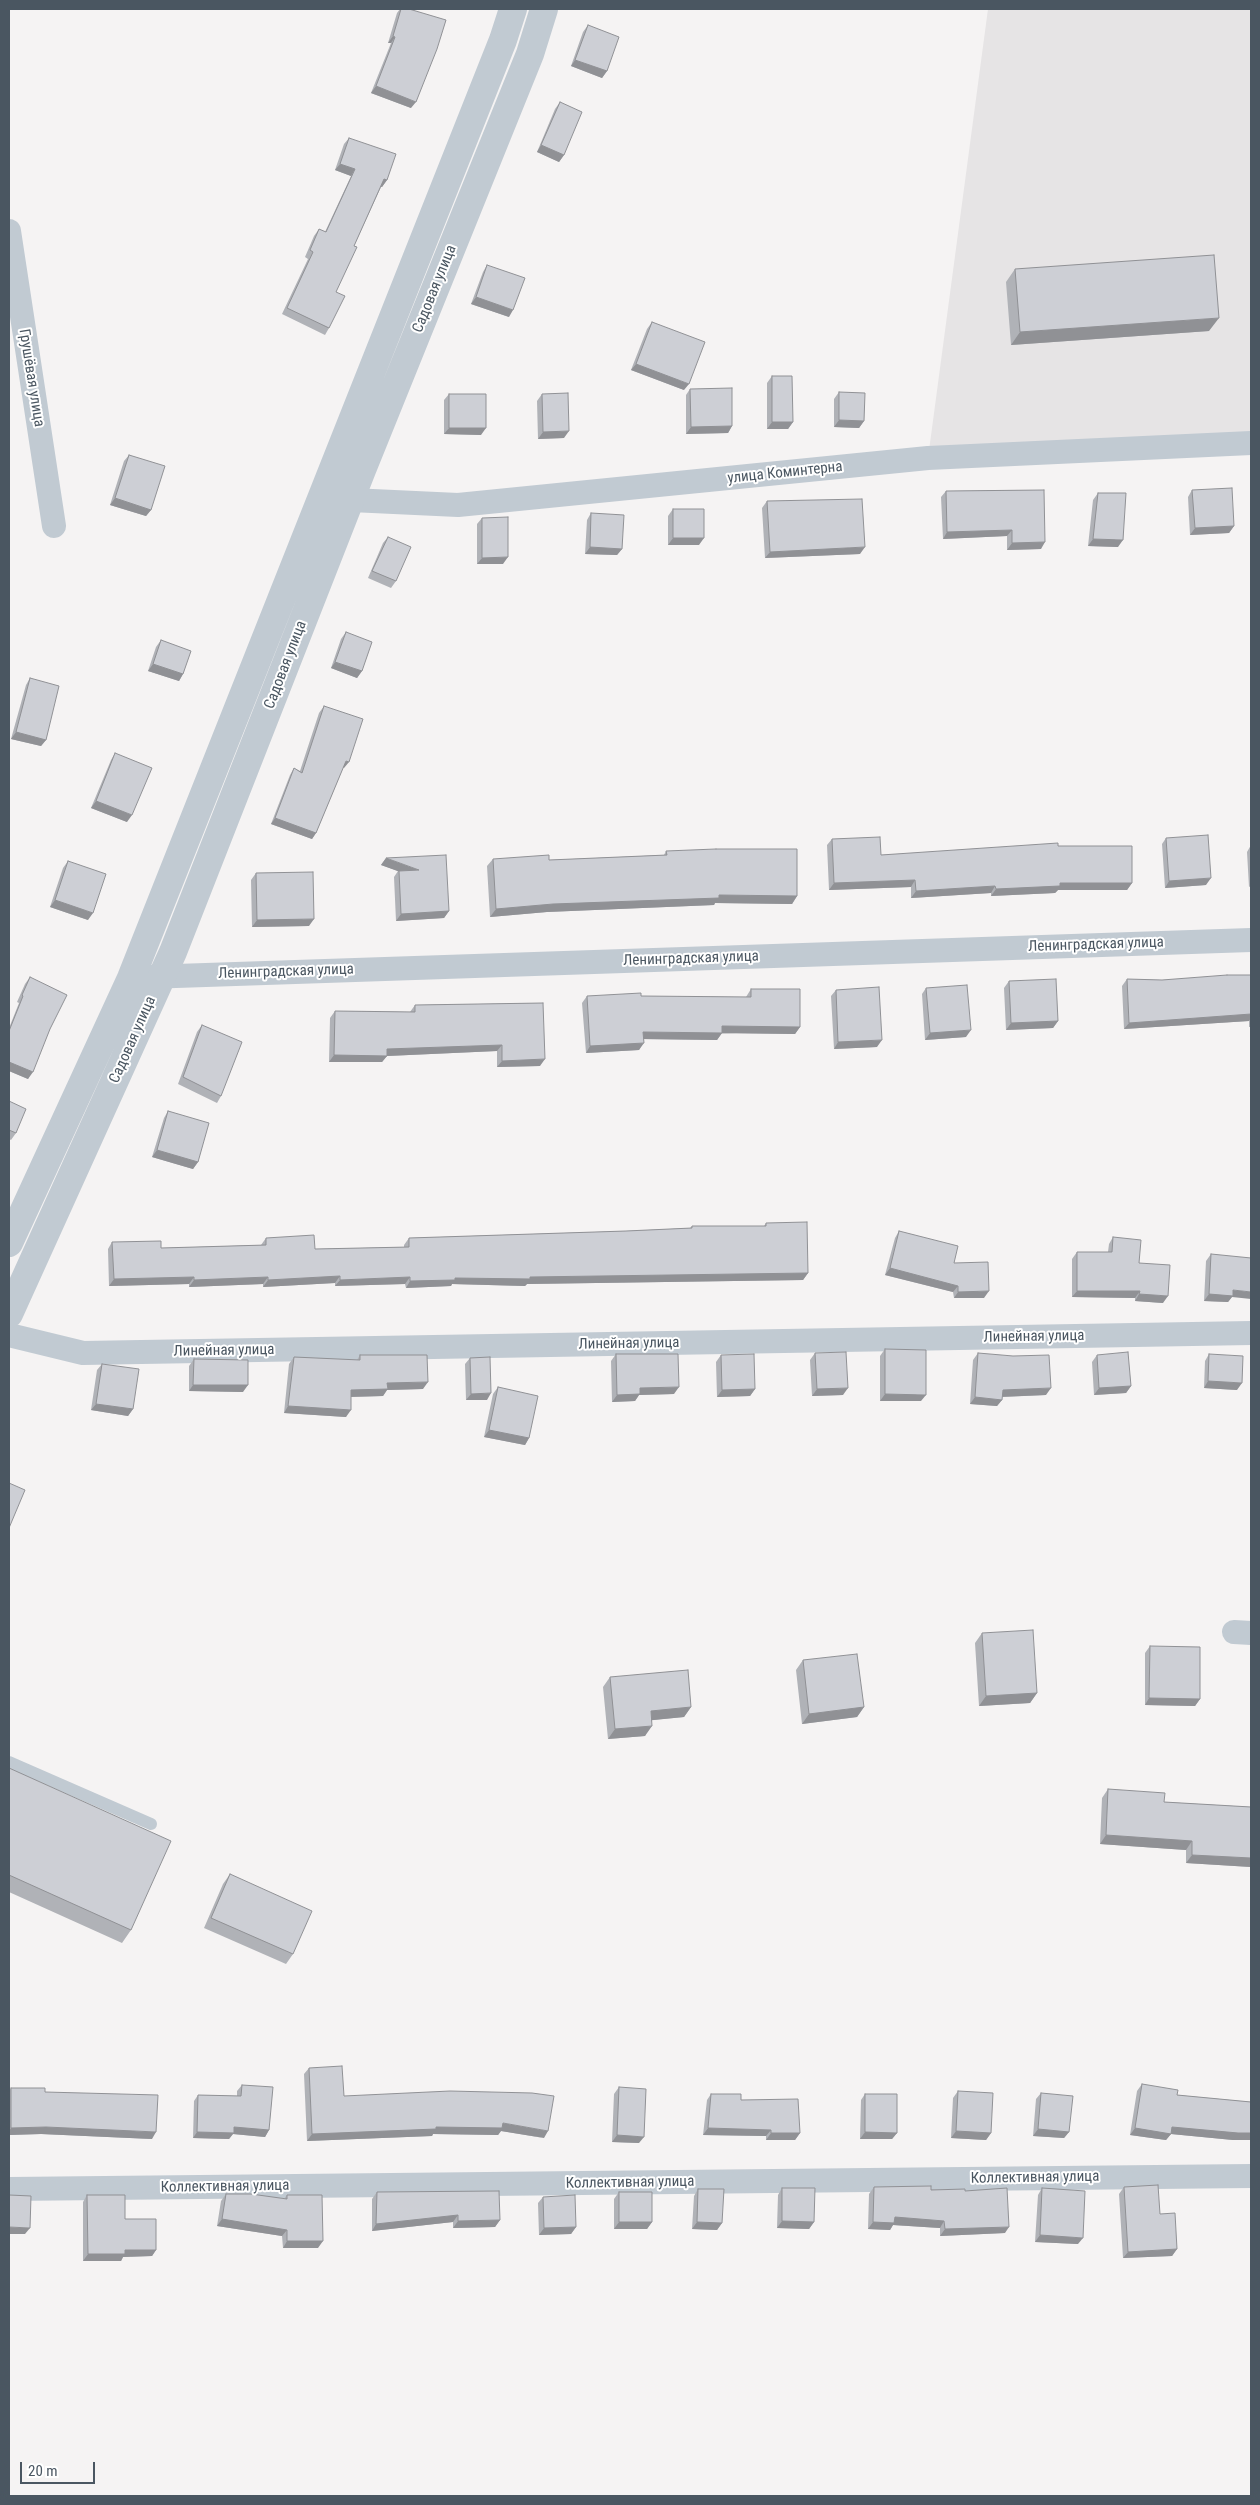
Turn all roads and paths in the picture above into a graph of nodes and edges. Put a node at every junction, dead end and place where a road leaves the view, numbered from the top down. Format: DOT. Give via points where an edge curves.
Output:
graph roads {
  1 [pos="513,9"];
  2 [pos="544,9"];
  3 [pos="9,231"];
  4 [pos="1251,443"];
  5 [pos="351,500"];
  6 [pos="320,502"];
  7 [pos="54,526"];
  8 [pos="1251,940"];
  9 [pos="162,976"];
  10 [pos="131,978"];
  11 [pos="9,1243"];
  12 [pos="9,1314"];
  13 [pos="1251,1333"];
  14 [pos="9,1335"];
  15 [pos="9,1762"];
  16 [pos="151,1824"];
  17 [pos="1251,2176"];
  18 [pos="9,2189"];
  1 -- 6 [label="street, Садовая улица"];
  2 -- 5 [label="street, Садовая улица" via="530,54"];
  3 -- 7 [label="street, Грушёвая улица"];
  4 -- 5 [label="street, улица Коминтерна" via="928,458 458,505"];
  5 -- 6 [label="street, улица Коминтерна"];
  5 -- 9 [label="street, Садовая улица"];
  6 -- 10 [label="street, Садовая улица"];
  8 -- 9 [label="street, Ленинградская улица"];
  9 -- 10 [label="street, Ленинградская улица"];
  9 -- 12 [label="street, Садовая улица"];
  10 -- 11 [label="street, Садовая улица"];
  13 -- 14 [label="street, Линейная улица" via="83,1353"];
  15 -- 16 [label="lane"];
  17 -- 18 [label="street, Коллективная улица"];
}
